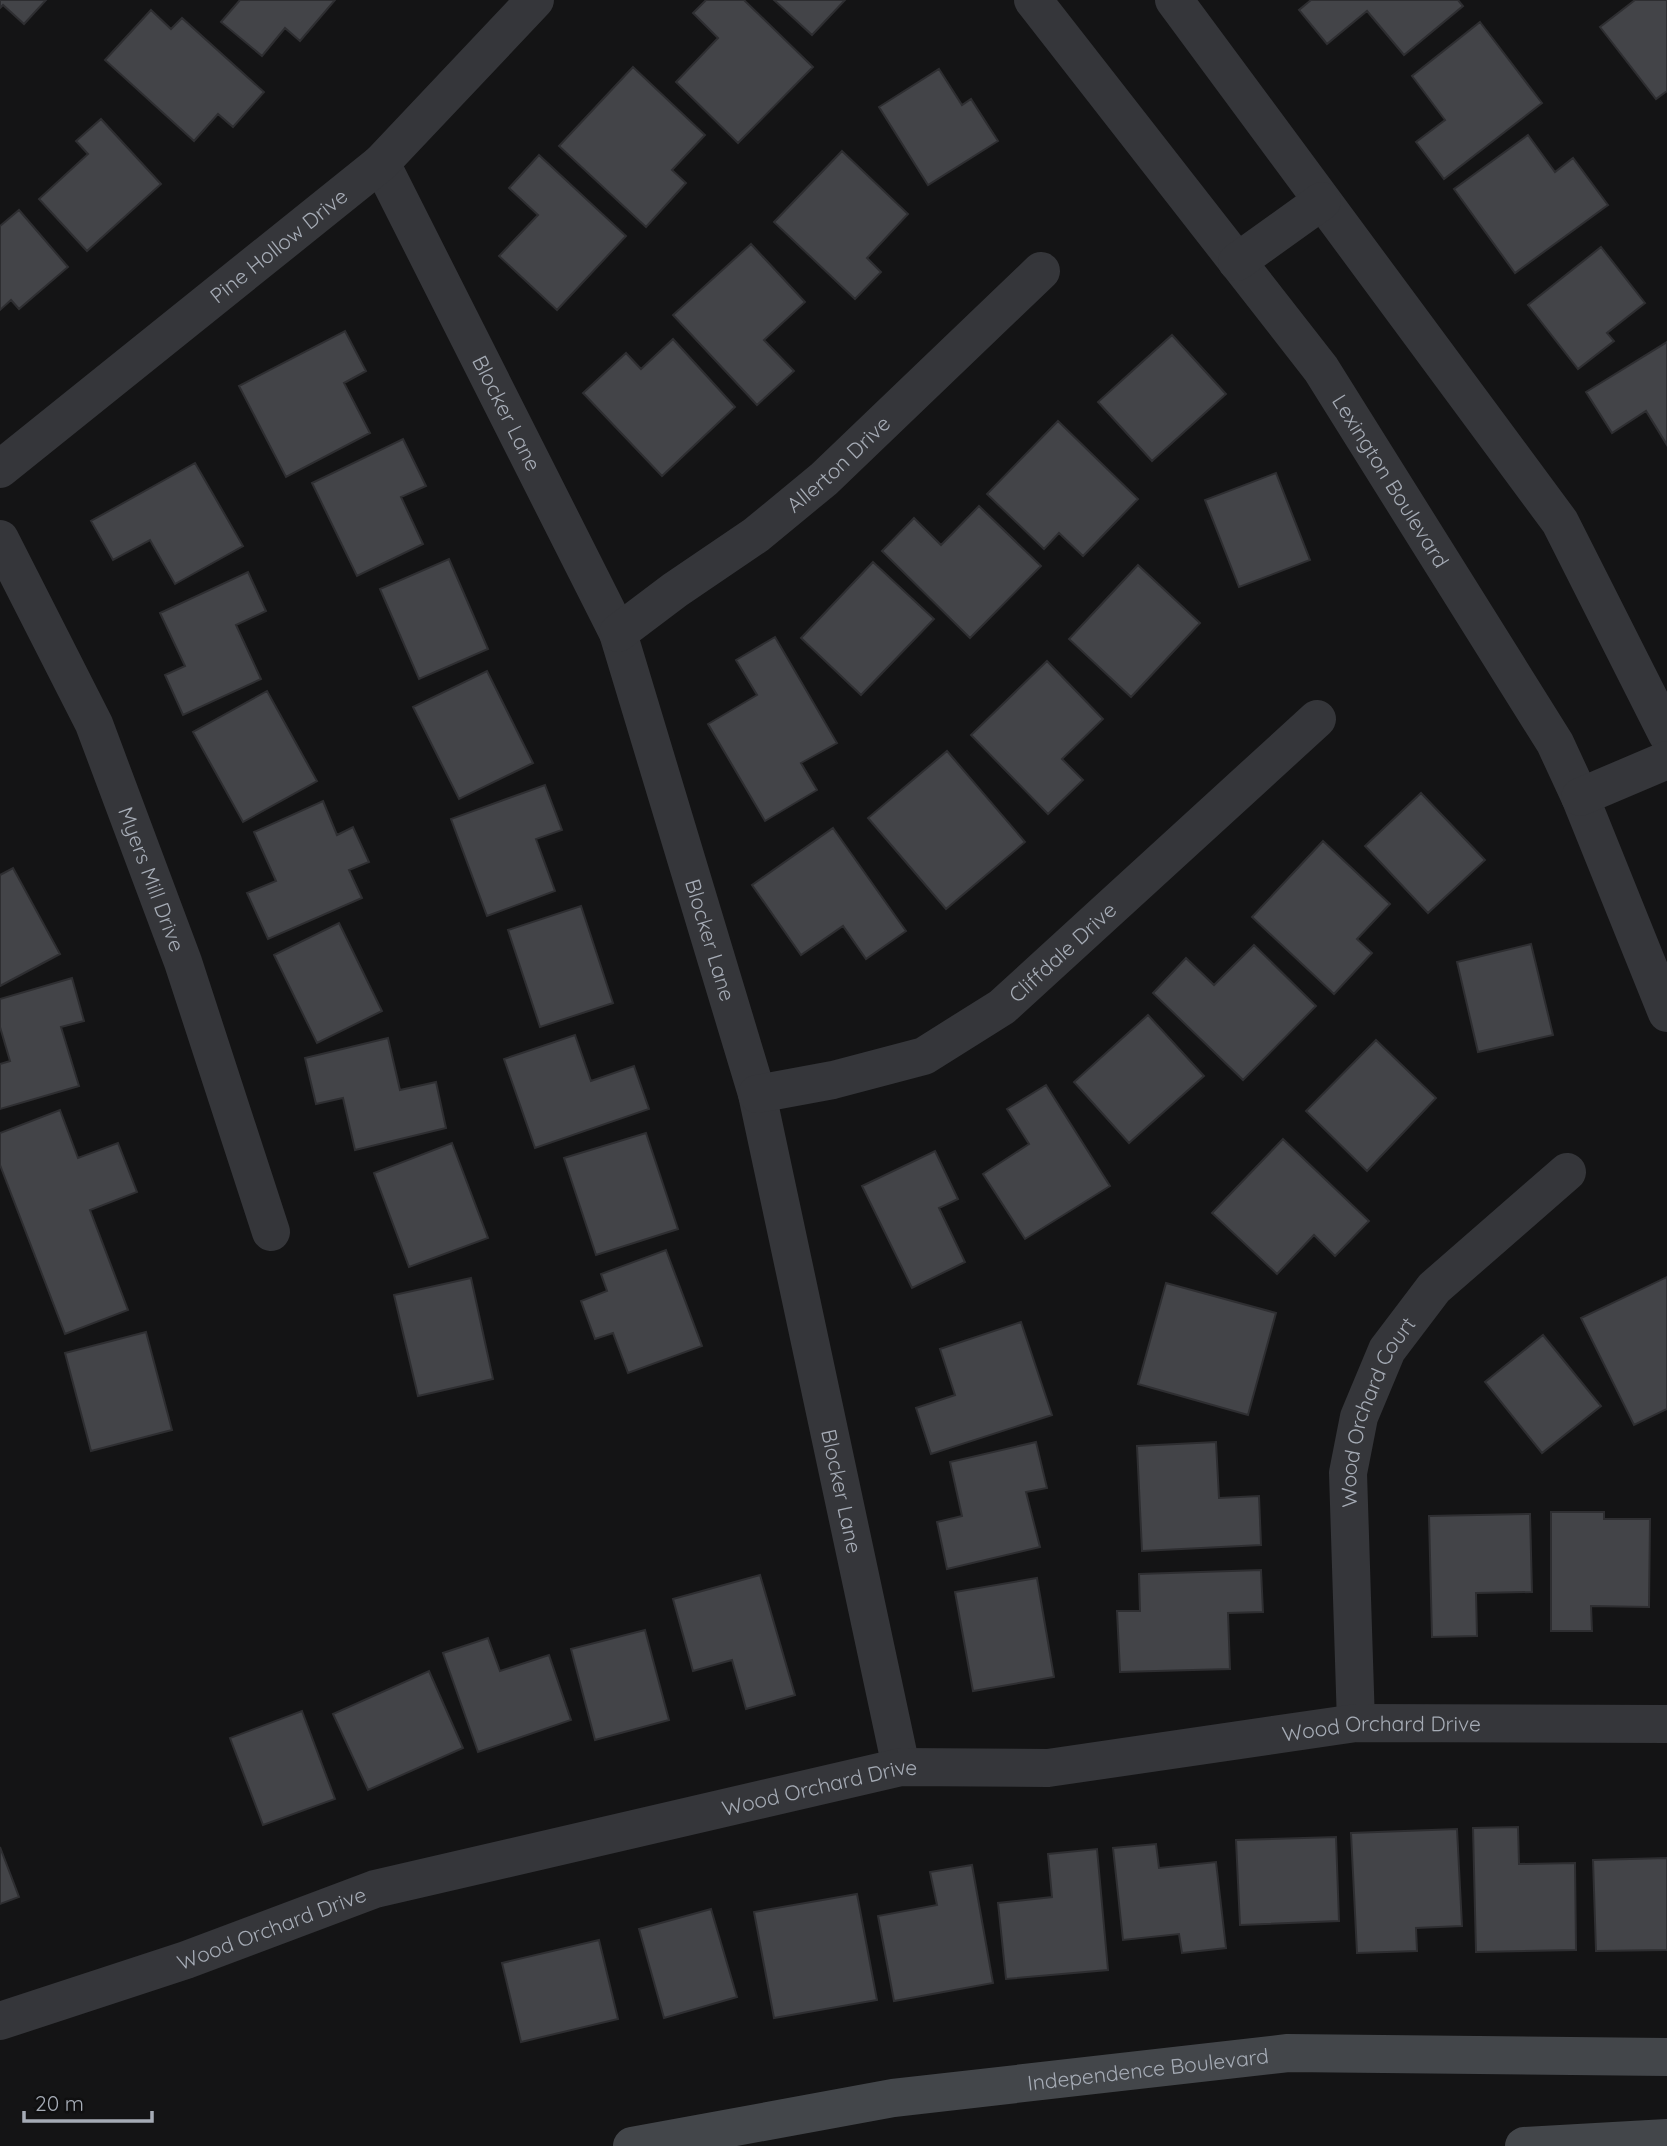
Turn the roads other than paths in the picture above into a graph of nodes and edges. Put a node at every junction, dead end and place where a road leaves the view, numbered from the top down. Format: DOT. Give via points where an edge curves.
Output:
graph roads {
  1 [pos="535,0"];
  2 [pos="1033,0"];
  3 [pos="1174,0"];
  4 [pos="381,163"];
  5 [pos="1322,201"];
  6 [pos="1237,262"];
  7 [pos="1041,271"];
  8 [pos="0,469"];
  9 [pos="0,540"];
  10 [pos="618,633"];
  11 [pos="1317,719"];
  12 [pos="1667,734"];
  13 [pos="1667,760"];
  14 [pos="1580,797"];
  15 [pos="1667,1013"];
  16 [pos="757,1094"];
  17 [pos="1567,1172"];
  18 [pos="271,1232"];
  19 [pos="1356,1723"];
  20 [pos="1667,1724"];
  21 [pos="901,1767"];
  22 [pos="0,2021"];
  23 [pos="1667,2057"];
  24 [pos="1667,2138"];
  25 [pos="632,2146"];
  26 [pos="1524,2146"];
  1 -- 4 [label="street, Pine Hollow Drive"];
  2 -- 6 [label="street, Lexington Boulevard"];
  3 -- 5 [label="street"];
  4 -- 8 [label="street, Pine Hollow Drive"];
  4 -- 10 [label="street, Blocker Lane"];
  5 -- 6 [label="street"];
  5 -- 12 [label="street" via="1560,522"];
  6 -- 14 [label="street, Lexington Boulevard" via="1321,369 1555,743"];
  7 -- 10 [label="street, Allerton Drive" via="824,479 756,535"];
  9 -- 18 [label="street, Myers Mill Drive" via="94,724 183,962"];
  10 -- 16 [label="street, Blocker Lane"];
  11 -- 16 [label="street, Cliffdale Drive" via="1002,1007 924,1056"];
  13 -- 14 [label="street"];
  14 -- 15 [label="street, Lexington Boulevard"];
  16 -- 21 [label="street, Blocker Lane"];
  17 -- 19 [label="street, Wood Orchard Court" via="1434,1288 1387,1350 1360,1417 1348,1473"];
  19 -- 20 [label="street, Wood Orchard Drive"];
  19 -- 21 [label="street, Wood Orchard Drive" via="1048,1768"];
  21 -- 22 [label="street, Wood Orchard Drive" via="375,1889 186,1960"];
  23 -- 25 [label="main road, Independence Boulevard" via="1288,2053 893,2098"];
  24 -- 26 [label="main road"];
}
